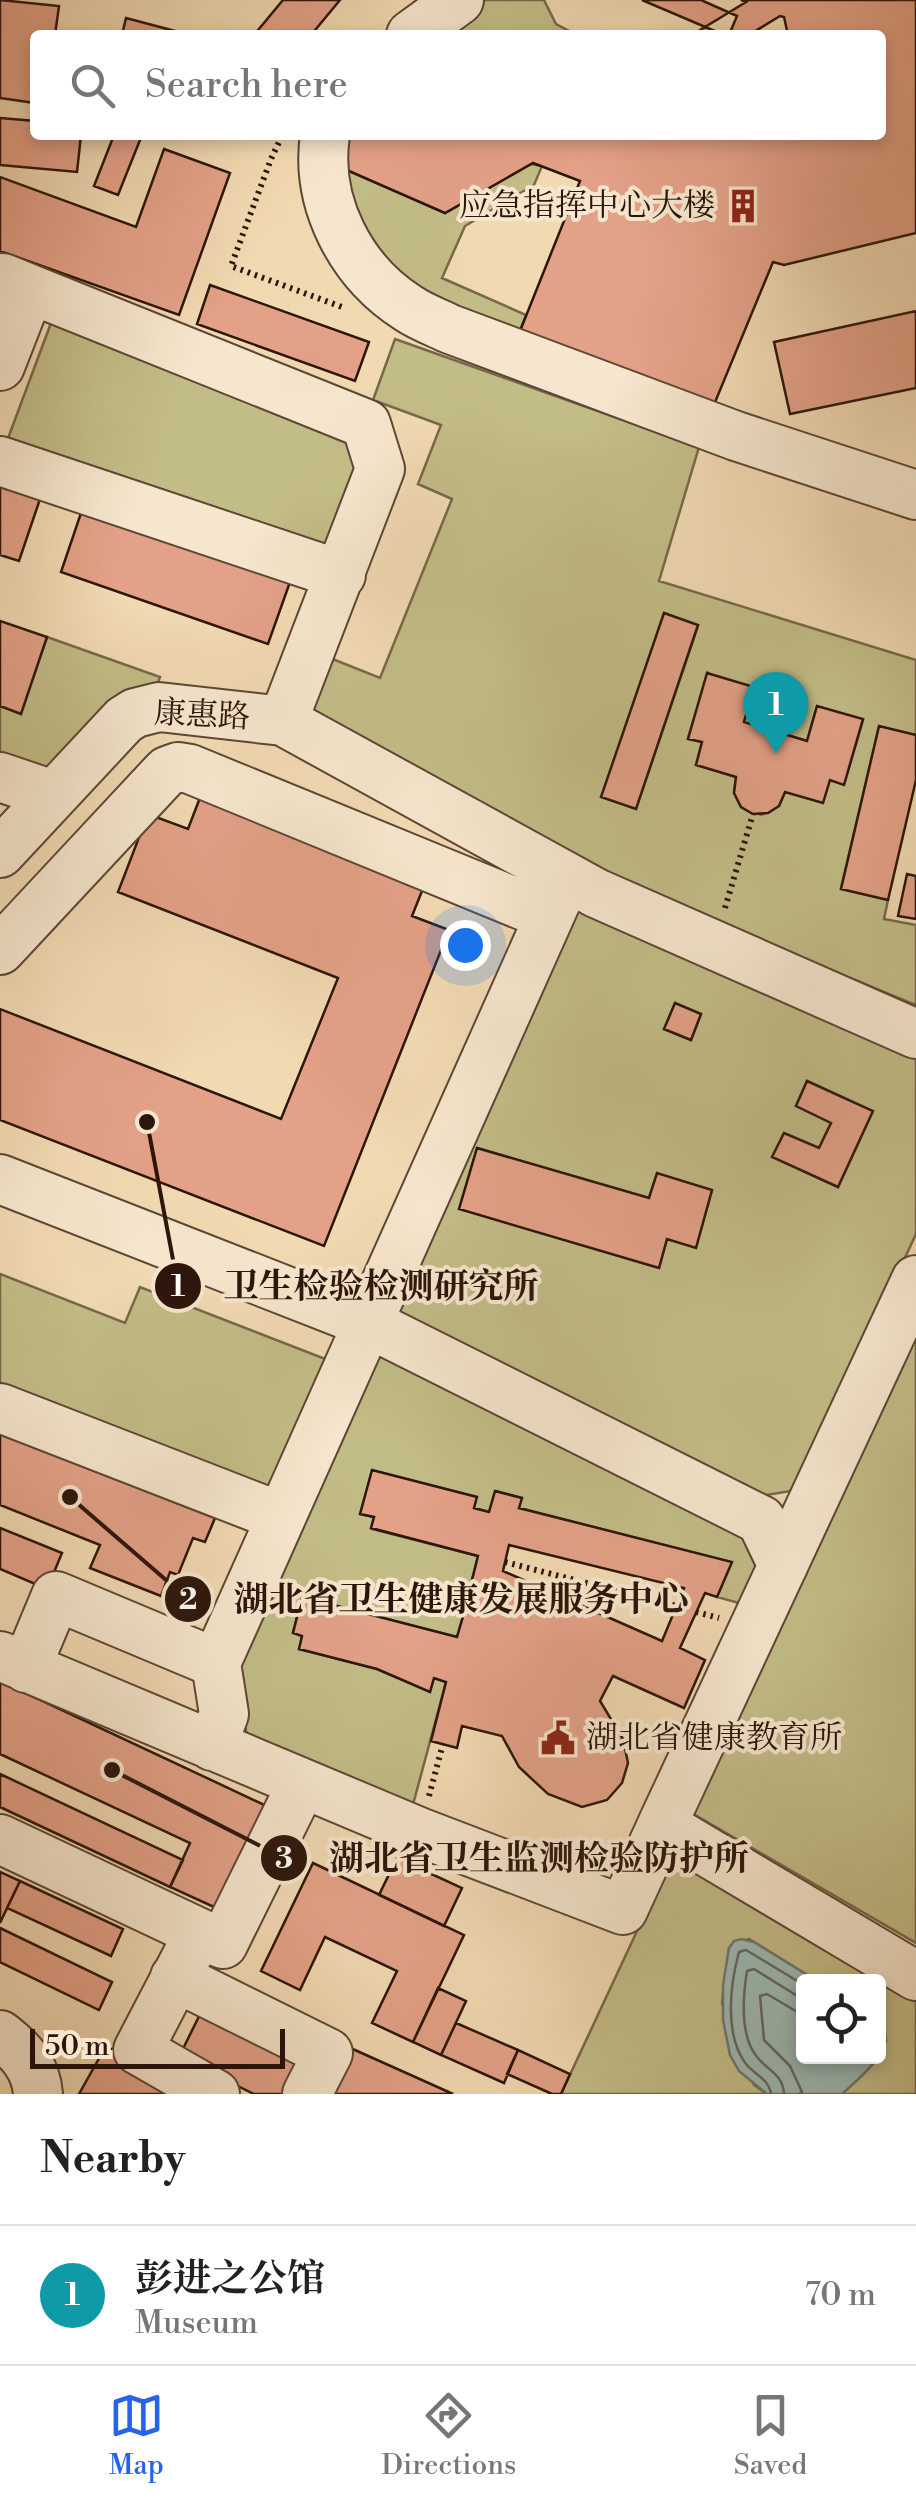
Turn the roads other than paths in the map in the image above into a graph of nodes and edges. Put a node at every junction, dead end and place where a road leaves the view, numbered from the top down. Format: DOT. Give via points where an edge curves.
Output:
graph roads {
  1 [pos="459,0"];
  2 [pos="418,30"];
  3 [pos="325,140"];
  4 [pos="15,283"];
  5 [pos="0,366"];
  6 [pos="0,462"];
  7 [pos="916,495"];
  8 [pos="340,574"];
  9 [pos="283,720"];
  10 [pos="0,777"];
  11 [pos="53,795"];
  12 [pos="0,853"];
  13 [pos="558,896"];
  14 [pos="0,950"];
  15 [pos="916,1034"];
  16 [pos="0,1179"];
  17 [pos="913,1293"];
  18 [pos="368,1323"];
  19 [pos="0,1408"];
  20 [pos="809,1509"];
  21 [pos="281,1516"];
  22 [pos="761,1520"];
  23 [pos="783,1566"];
  24 [pos="13,1662"];
  25 [pos="216,1663"];
  26 [pos="212,1746"];
  27 [pos="302,1784"];
  28 [pos="662,1825"];
  29 [pos="0,1839"];
  30 [pos="199,1933"];
  31 [pos="916,1976"];
  32 [pos="176,1978"];
  33 [pos="0,2035"];
  34 [pos="38,2094"];
  35 [pos="214,2094"];
  36 [pos="307,2094"];
  1 -- 2 [label="street"];
  3 -- 7 [label="street" via="322,178 340,230 372,278 412,311 736,436"];
  4 -- 5 [label="street"];
  4 -- 8 [label="street" via="366,424 380,469"];
  6 -- 8 [label="street"];
  8 -- 9 [label="street"];
  9 -- 11 [label="street, 康惠路" via="148,708 124,720"];
  9 -- 13 [label="street"];
  10 -- 11 [label="street"];
  11 -- 12 [label="street, 康惠路"];
  13 -- 14 [label="street" via="520,906 178,767 167,771"];
  13 -- 15 [label="street" via="714,944"];
  13 -- 18 [label="street"];
  16 -- 18 [label="street"];
  17 -- 20 [label="street"];
  18 -- 21 [label="street"];
  18 -- 22 [label="street"];
  19 -- 21 [label="street"];
  20 -- 22 [label="street"];
  20 -- 23 [label="street"];
  21 -- 25 [label="street"];
  22 -- 23 [label="street"];
  23 -- 28 [label="street"];
  24 -- 25 [label="street" via="56,1596"];
  24 -- 26 [label="street"];
  25 -- 26 [label="street" via="224,1714"];
  26 -- 27 [label="street"];
  27 -- 28 [label="street" via="624,1910"];
  27 -- 30 [label="street" via="224,1944"];
  28 -- 31 [label="street"];
  29 -- 30 [label="street"];
  30 -- 32 [label="street"];
  32 -- 35 [label="street" via="138,2050"];
  32 -- 36 [label="street" via="328,2053"];
  33 -- 34 [label="street" via="26,2059"];
}
